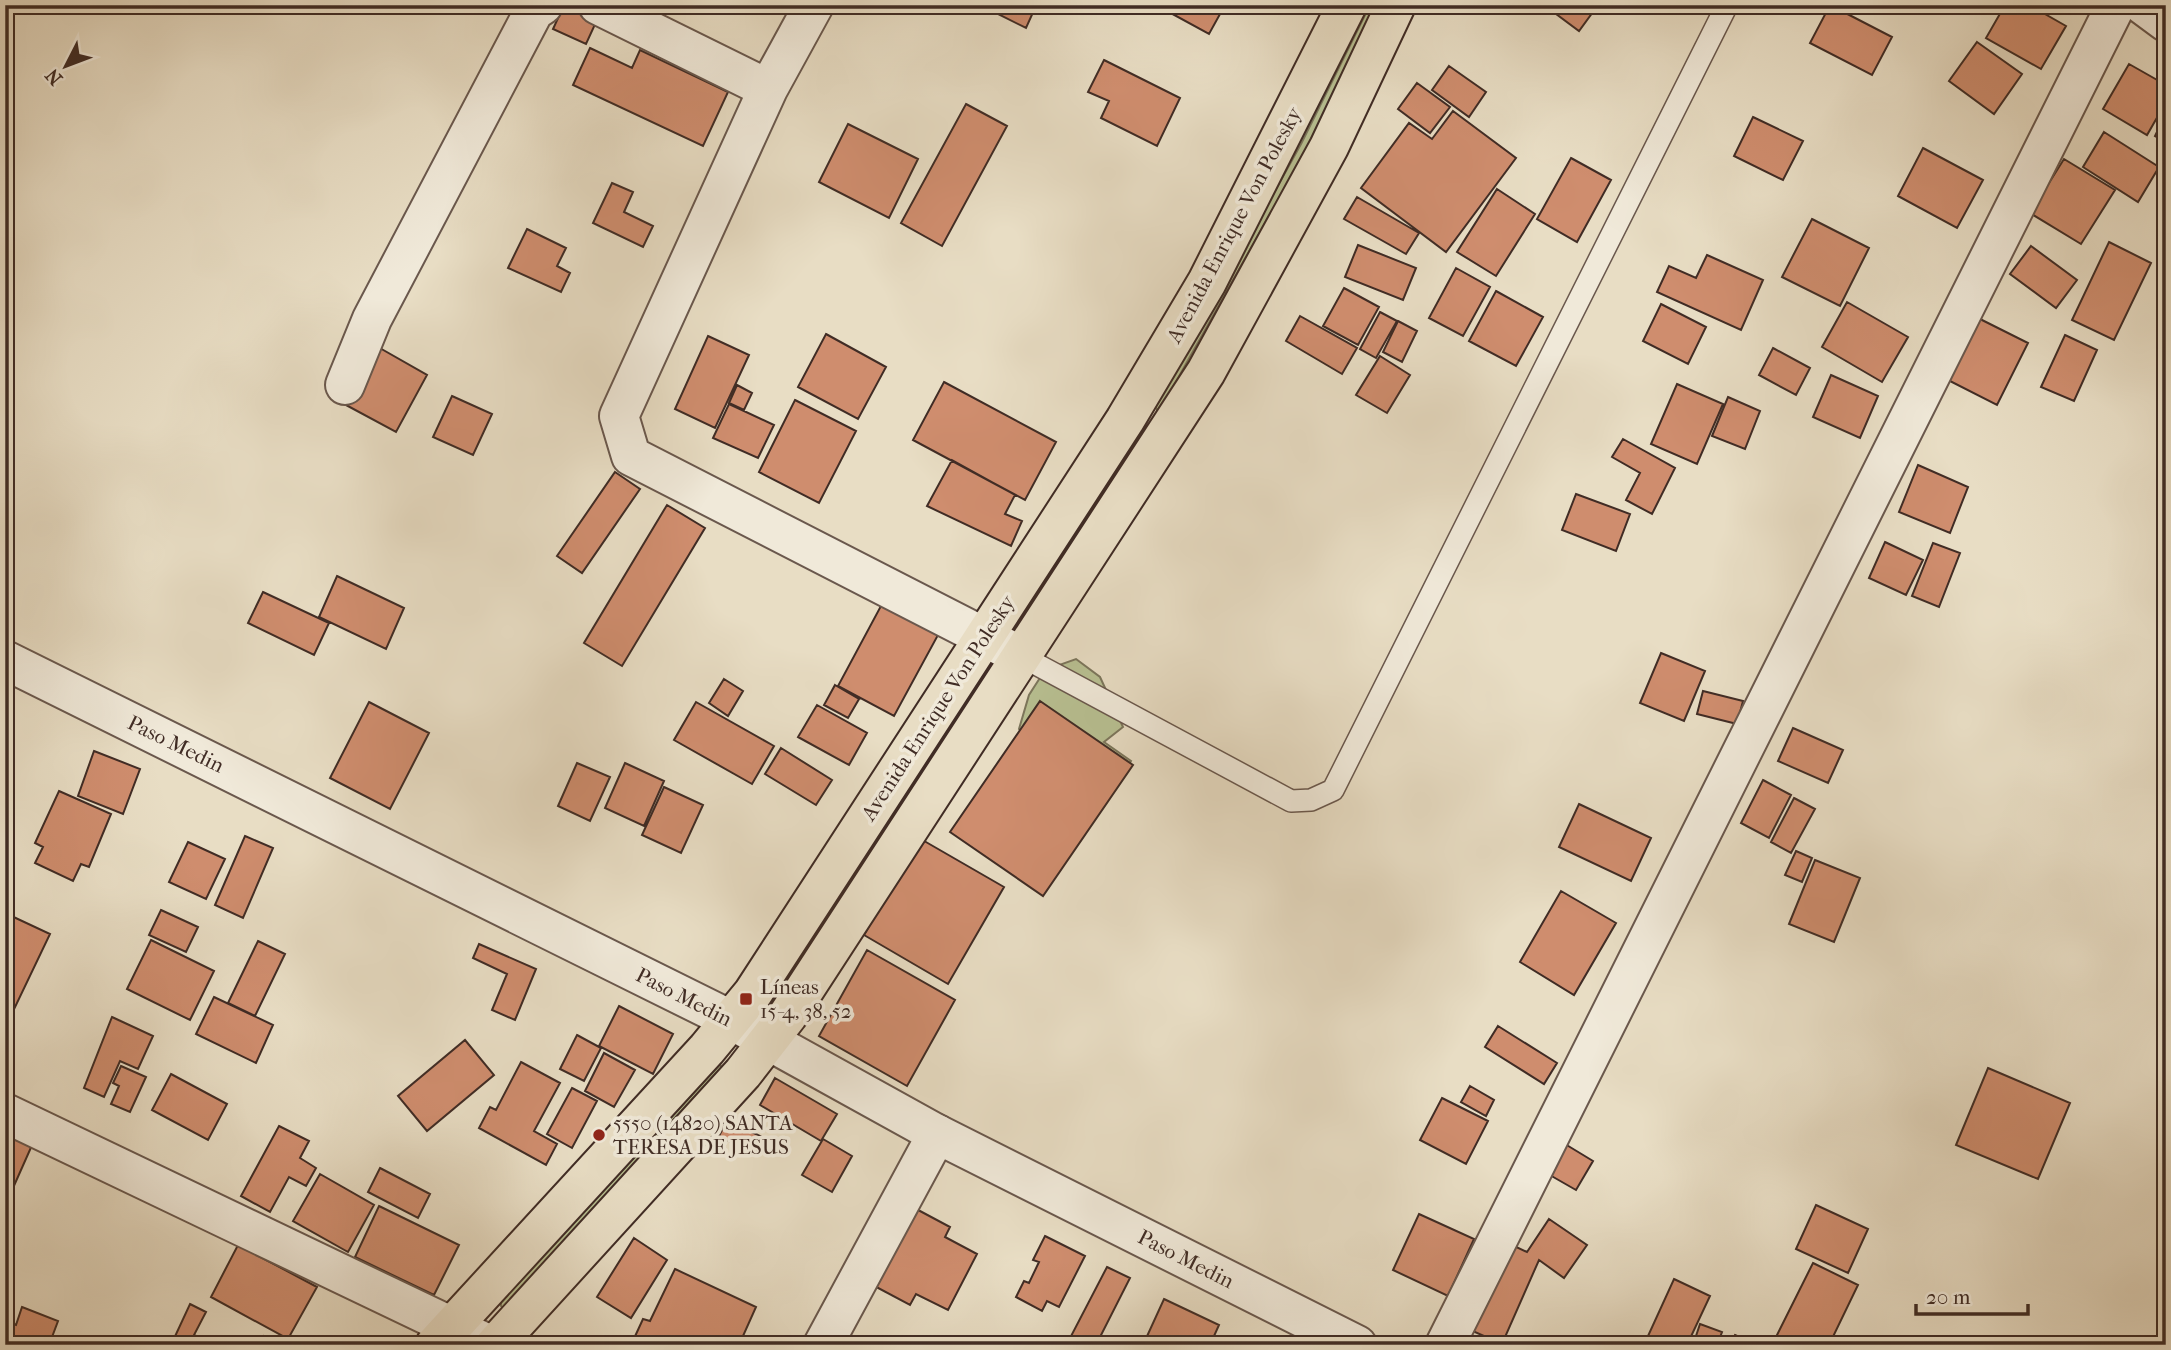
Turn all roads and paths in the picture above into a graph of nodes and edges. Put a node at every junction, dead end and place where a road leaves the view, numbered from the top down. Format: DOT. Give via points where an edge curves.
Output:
graph roads {
  1 [pos="543,5"];
  2 [pos="598,5"];
  3 [pos="814,5"];
  4 [pos="1347,5"];
  5 [pos="1396,5"];
  6 [pos="1727,5"];
  7 [pos="2116,5"];
  8 [pos="2143,5"];
  9 [pos="2166,22"];
  10 [pos="768,89"];
  11 [pos="345,385"];
  12 [pos="1125,420"];
  13 [pos="1161,444"];
  14 [pos="985,635"];
  15 [pos="1021,656"];
  16 [pos="5,660"];
  17 [pos="731,1020"];
  18 [pos="769,1042"];
  19 [pos="5,1113"];
  20 [pos="937,1134"];
  21 [pos="443,1336"];
  22 [pos="492,1345"];
  23 [pos="823,1345"];
  24 [pos="1356,1345"];
  25 [pos="1446,1345"];
  1 -- 11 [label="street" via="534,11 372,319"];
  2 -- 10 [label="street"];
  3 -- 10 [label="street"];
  4 -- 12 [label="main road, Avenida Enrique Von Polesky" via="1207,282"];
  5 -- 13 [label="main road, Avenida Enrique Von Polesky" via="1329,147 1248,300"];
  6 -- 15 [label="lane" via="1333,790 1311,800 1291,801"];
  7 -- 25 [label="street"];
  8 -- 9 [label="street"];
  10 -- 14 [label="street" via="619,416 621,431 631,456"];
  12 -- 13 [label="main road"];
  12 -- 14 [label="main road, Avenida Enrique Von Polesky"];
  13 -- 15 [label="main road, Avenida Enrique Von Polesky"];
  14 -- 15 [label="street"];
  14 -- 17 [label="main road, Avenida Enrique Von Polesky"];
  15 -- 18 [label="main road, Avenida Enrique Von Polesky"];
  16 -- 17 [label="street, Paso Medin"];
  17 -- 18 [label="street, Paso Medin"];
  17 -- 21 [label="main road, Avenida Enrique Von Polesky"];
  18 -- 20 [label="street, Paso Medin"];
  18 -- 22 [label="main road, Avenida Enrique Von Polesky"];
  19 -- 21 [label="street"];
  20 -- 23 [label="street"];
  20 -- 24 [label="street, Paso Medin"];
  21 -- 22 [label="street"];
}
